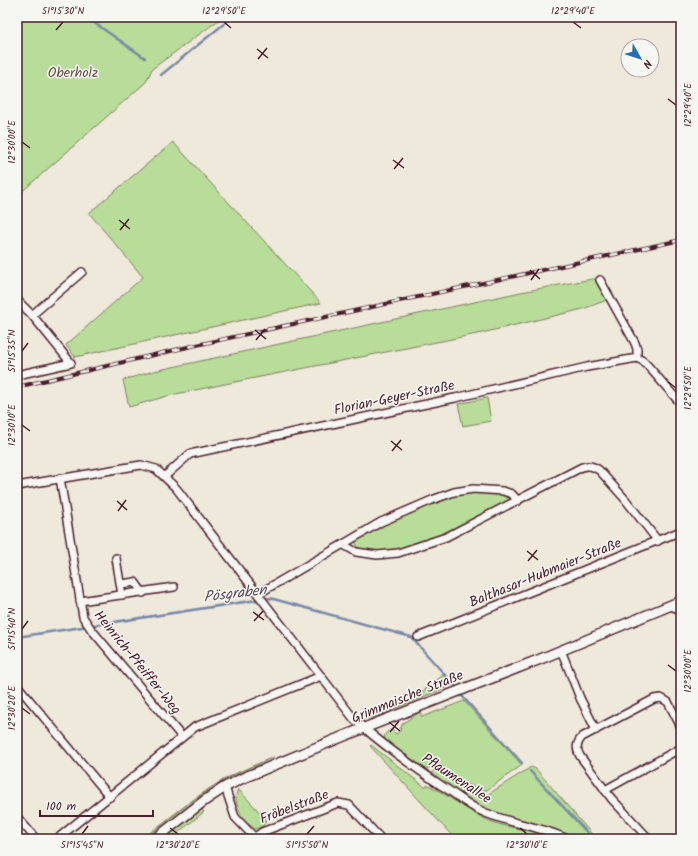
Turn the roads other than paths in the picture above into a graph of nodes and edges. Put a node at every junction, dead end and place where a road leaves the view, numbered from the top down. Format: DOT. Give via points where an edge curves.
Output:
graph roads {
  1 [pos="82,272"];
  2 [pos="600,280"];
  3 [pos="17,300"];
  4 [pos="32,315"];
  5 [pos="637,358"];
  6 [pos="17,375"];
  7 [pos="681,404"];
  8 [pos="165,476"];
  9 [pos="60,478"];
  10 [pos="17,486"];
  11 [pos="518,501"];
  12 [pos="681,531"];
  13 [pos="658,541"];
  14 [pos="344,545"];
  15 [pos="116,558"];
  16 [pos="121,584"];
  17 [pos="174,587"];
  18 [pos="143,593"];
  19 [pos="122,595"];
  20 [pos="261,598"];
  21 [pos="80,601"];
  22 [pos="681,601"];
  23 [pos="671,606"];
  24 [pos="681,610"];
  25 [pos="418,637"];
  26 [pos="561,650"];
  27 [pos="321,676"];
  28 [pos="17,685"];
  29 [pos="681,727"];
  30 [pos="364,728"];
  31 [pos="596,730"];
  32 [pos="182,737"];
  33 [pos="681,748"];
  34 [pos="225,787"];
  35 [pos="605,790"];
  36 [pos="110,797"];
  37 [pos="17,817"];
  38 [pos="254,838"];
  39 [pos="36,839"];
  40 [pos="57,839"];
  41 [pos="155,839"];
  42 [pos="381,839"];
  43 [pos="567,839"];
  44 [pos="649,839"];
  1 -- 4 [label="street"];
  2 -- 5 [label="street" via="635,343"];
  3 -- 4 [label="street"];
  4 -- 6 [label="street" via="71,363"];
  5 -- 7 [label="street" via="648,366"];
  5 -- 8 [label="street, Florian-Geyer-Straße" via="190,454"];
  8 -- 9 [label="street" via="156,469 141,465"];
  8 -- 20 [label="street, Pflaumenallee"];
  9 -- 10 [label="street"];
  9 -- 21 [label="street, Heinrich-Pfeiffer-Weg"];
  11 -- 13 [label="street" via="582,468 594,466 625,499"];
  11 -- 14 [label="street" via="446,538 398,553 365,554"];
  11 -- 14 [label="street" via="512,494 503,490 473,488 454,492 381,522"];
  12 -- 13 [label="street, Balthasar-Hubmaier-Straße"];
  13 -- 25 [label="street, Balthasar-Hubmaier-Straße"];
  14 -- 20 [label="street"];
  15 -- 16 [label="street"];
  16 -- 18 [label="street" via="135,582"];
  16 -- 19 [label="street"];
  17 -- 18 [label="street, Heinrich-Pfeiffer-Weg"];
  18 -- 19 [label="street, Heinrich-Pfeiffer-Weg"];
  19 -- 21 [label="street, Heinrich-Pfeiffer-Weg"];
  20 -- 27 [label="street, Pflaumenallee"];
  21 -- 32 [label="street, Heinrich-Pfeiffer-Weg" via="83,617 88,625"];
  22 -- 23 [label="main road, Grimmaische Straße"];
  23 -- 24 [label="street"];
  23 -- 26 [label="main road, Grimmaische Straße"];
  26 -- 30 [label="main road, Grimmaische Straße"];
  26 -- 31 [label="street"];
  27 -- 30 [label="street, Pflaumenallee"];
  27 -- 32 [label="street" via="195,727"];
  28 -- 36 [label="street"];
  29 -- 31 [label="street" via="668,702 661,698 654,699"];
  30 -- 34 [label="main road, Grimmaische Straße"];
  30 -- 43 [label="street, Pflaumenallee" via="380,742 477,809 500,819 556,833"];
  31 -- 35 [label="street" via="579,741 577,750"];
  32 -- 36 [label="street"];
  33 -- 35 [label="street"];
  34 -- 38 [label="street" via="235,817"];
  34 -- 41 [label="main road, Grimmaische Straße"];
  35 -- 44 [label="street"];
  36 -- 40 [label="street"];
  37 -- 39 [label="street"];
  38 -- 42 [label="street, Fröbelstraße" via="262,832 338,803 349,806"];
}
